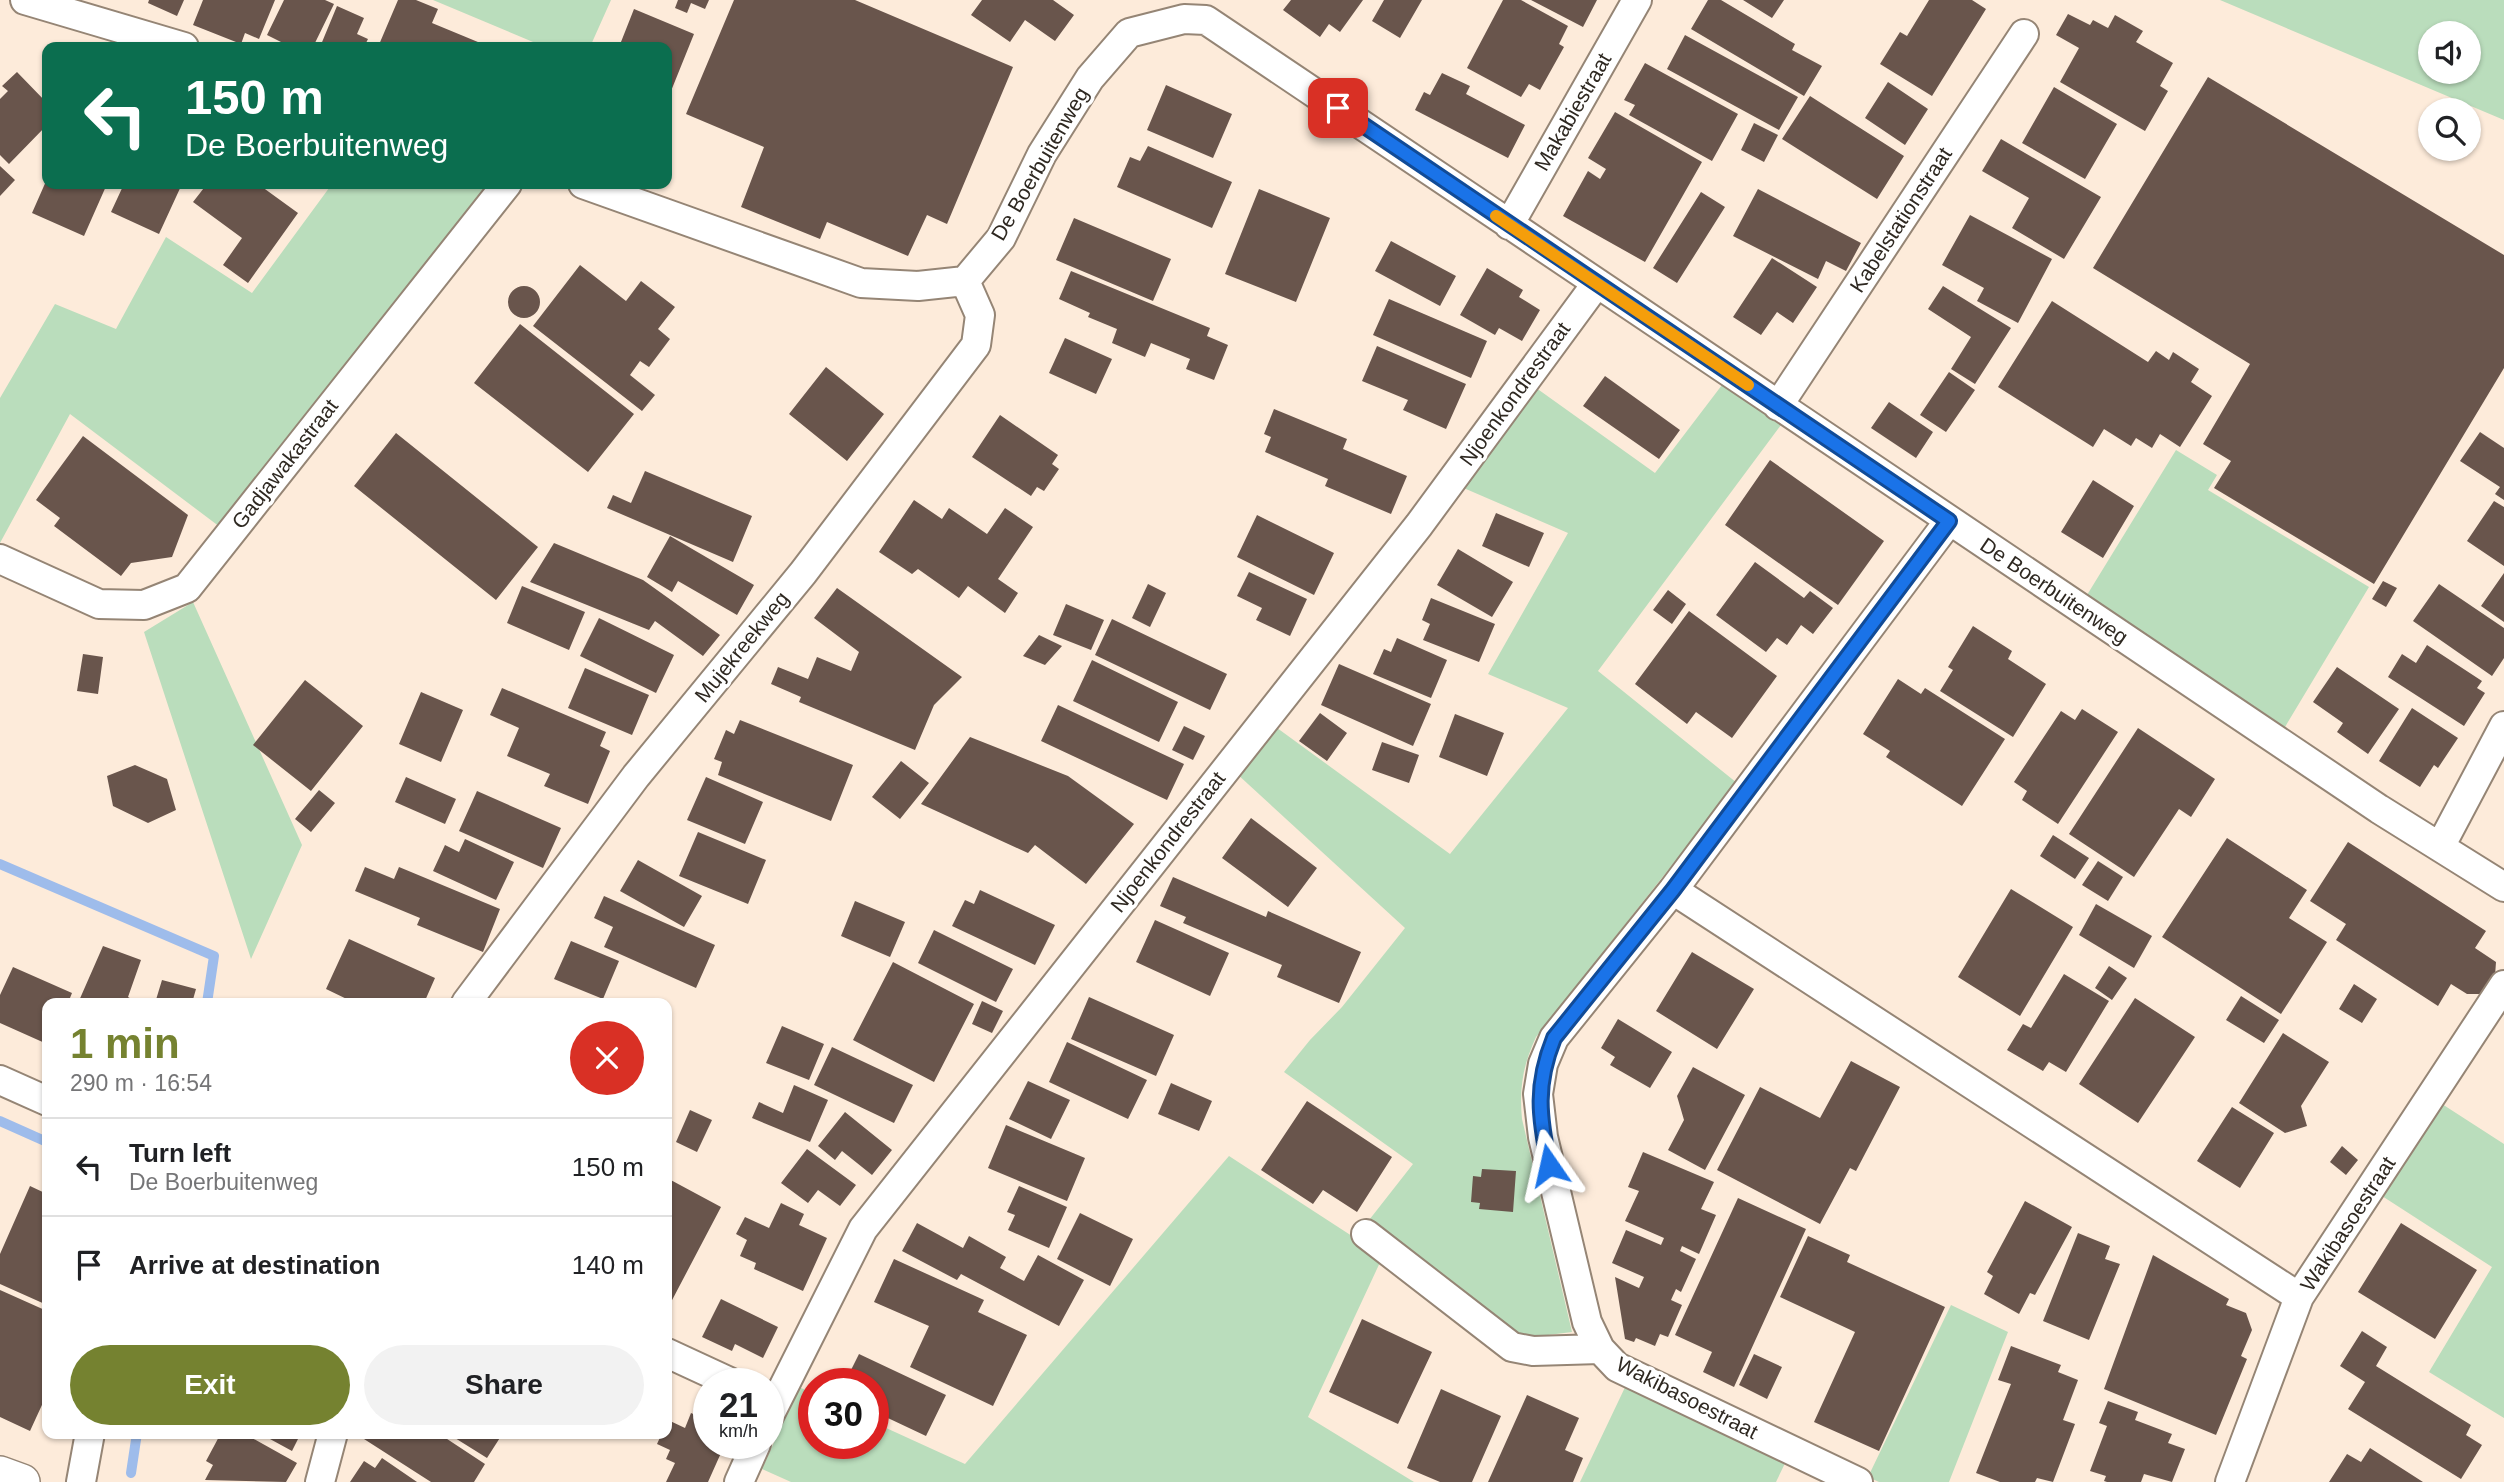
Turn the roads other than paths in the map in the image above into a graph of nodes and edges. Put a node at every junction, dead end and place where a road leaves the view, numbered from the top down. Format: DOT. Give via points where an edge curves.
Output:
graph roads {
  1 [pos="25,0"];
  2 [pos="1637,0"];
  3 [pos="2024,34"];
  4 [pos="167,42"];
  5 [pos="503,189"];
  6 [pos="597,189"];
  7 [pos="1509,225"];
  8 [pos="965,281"];
  9 [pos="1597,284"];
  10 [pos="1778,406"];
  11 [pos="1949,521"];
  12 [pos="0,559"];
  13 [pos="2504,726"];
  14 [pos="2440,847"];
  15 [pos="2504,887"];
  16 [pos="1673,890"];
  17 [pos="2504,985"];
  18 [pos="470,998"];
  19 [pos="0,1080"];
  20 [pos="42,1099"];
  21 [pos="1366,1234"];
  22 [pos="2299,1297"];
  23 [pos="1600,1349"];
  24 [pos="672,1355"];
  25 [pos="699,1368"];
  26 [pos="784,1382"];
  27 [pos="89,1439"];
  28 [pos="332,1439"];
  29 [pos="749,1459"];
  30 [pos="0,1474"];
  31 [pos="22,1482"];
  32 [pos="81,1482"];
  33 [pos="320,1482"];
  34 [pos="739,1482"];
  35 [pos="1858,1482"];
  36 [pos="2230,1482"];
  1 -- 4 [label="street"];
  2 -- 7 [label="street, Makabiestraat"];
  3 -- 10 [label="street, Kabelstationstraat"];
  5 -- 12 [label="street, Gadjawakastraat" via="187,588 144,605 99,604"];
  6 -- 8 [label="street" via="860,283 918,286"];
  7 -- 8 [label="street, De Boerbuitenweg" via="1252,49 1206,20 1184,19 1129,33 1090,78 1042,154 1001,238"];
  7 -- 9 [label="street, De Boerbuitenweg"];
  8 -- 18 [label="street, Mujekreekweg" via="979,315 976,345 803,573 636,776"];
  9 -- 10 [label="street, De Boerbuitenweg"];
  9 -- 26 [label="street, Njoenkondrestraat" via="1419,525 863,1228"];
  10 -- 11 [label="street, De Boerbuitenweg"];
  11 -- 14 [label="street, De Boerbuitenweg"];
  11 -- 16 [label="street, Wakibasoestraat"];
  13 -- 14 [label="street"];
  14 -- 15 [label="street, De Boerbuitenweg"];
  16 -- 22 [label="street"];
  16 -- 23 [label="street, Wakibasoestraat" via="1554,1038 1538,1094 1560,1219 1587,1322"];
  17 -- 22 [label="street, Wakibasoestraat"];
  19 -- 20 [label="street"];
  21 -- 23 [label="street" via="1513,1348"];
  22 -- 36 [label="street, Wakibasoestraat"];
  23 -- 35 [label="street, Wakibasoestraat" via="1617,1367"];
  24 -- 25 [label="street"];
  27 -- 32 [label="street"];
  28 -- 33 [label="street"];
  29 -- 34 [label="street"];
  30 -- 31 [label="street"];
}
